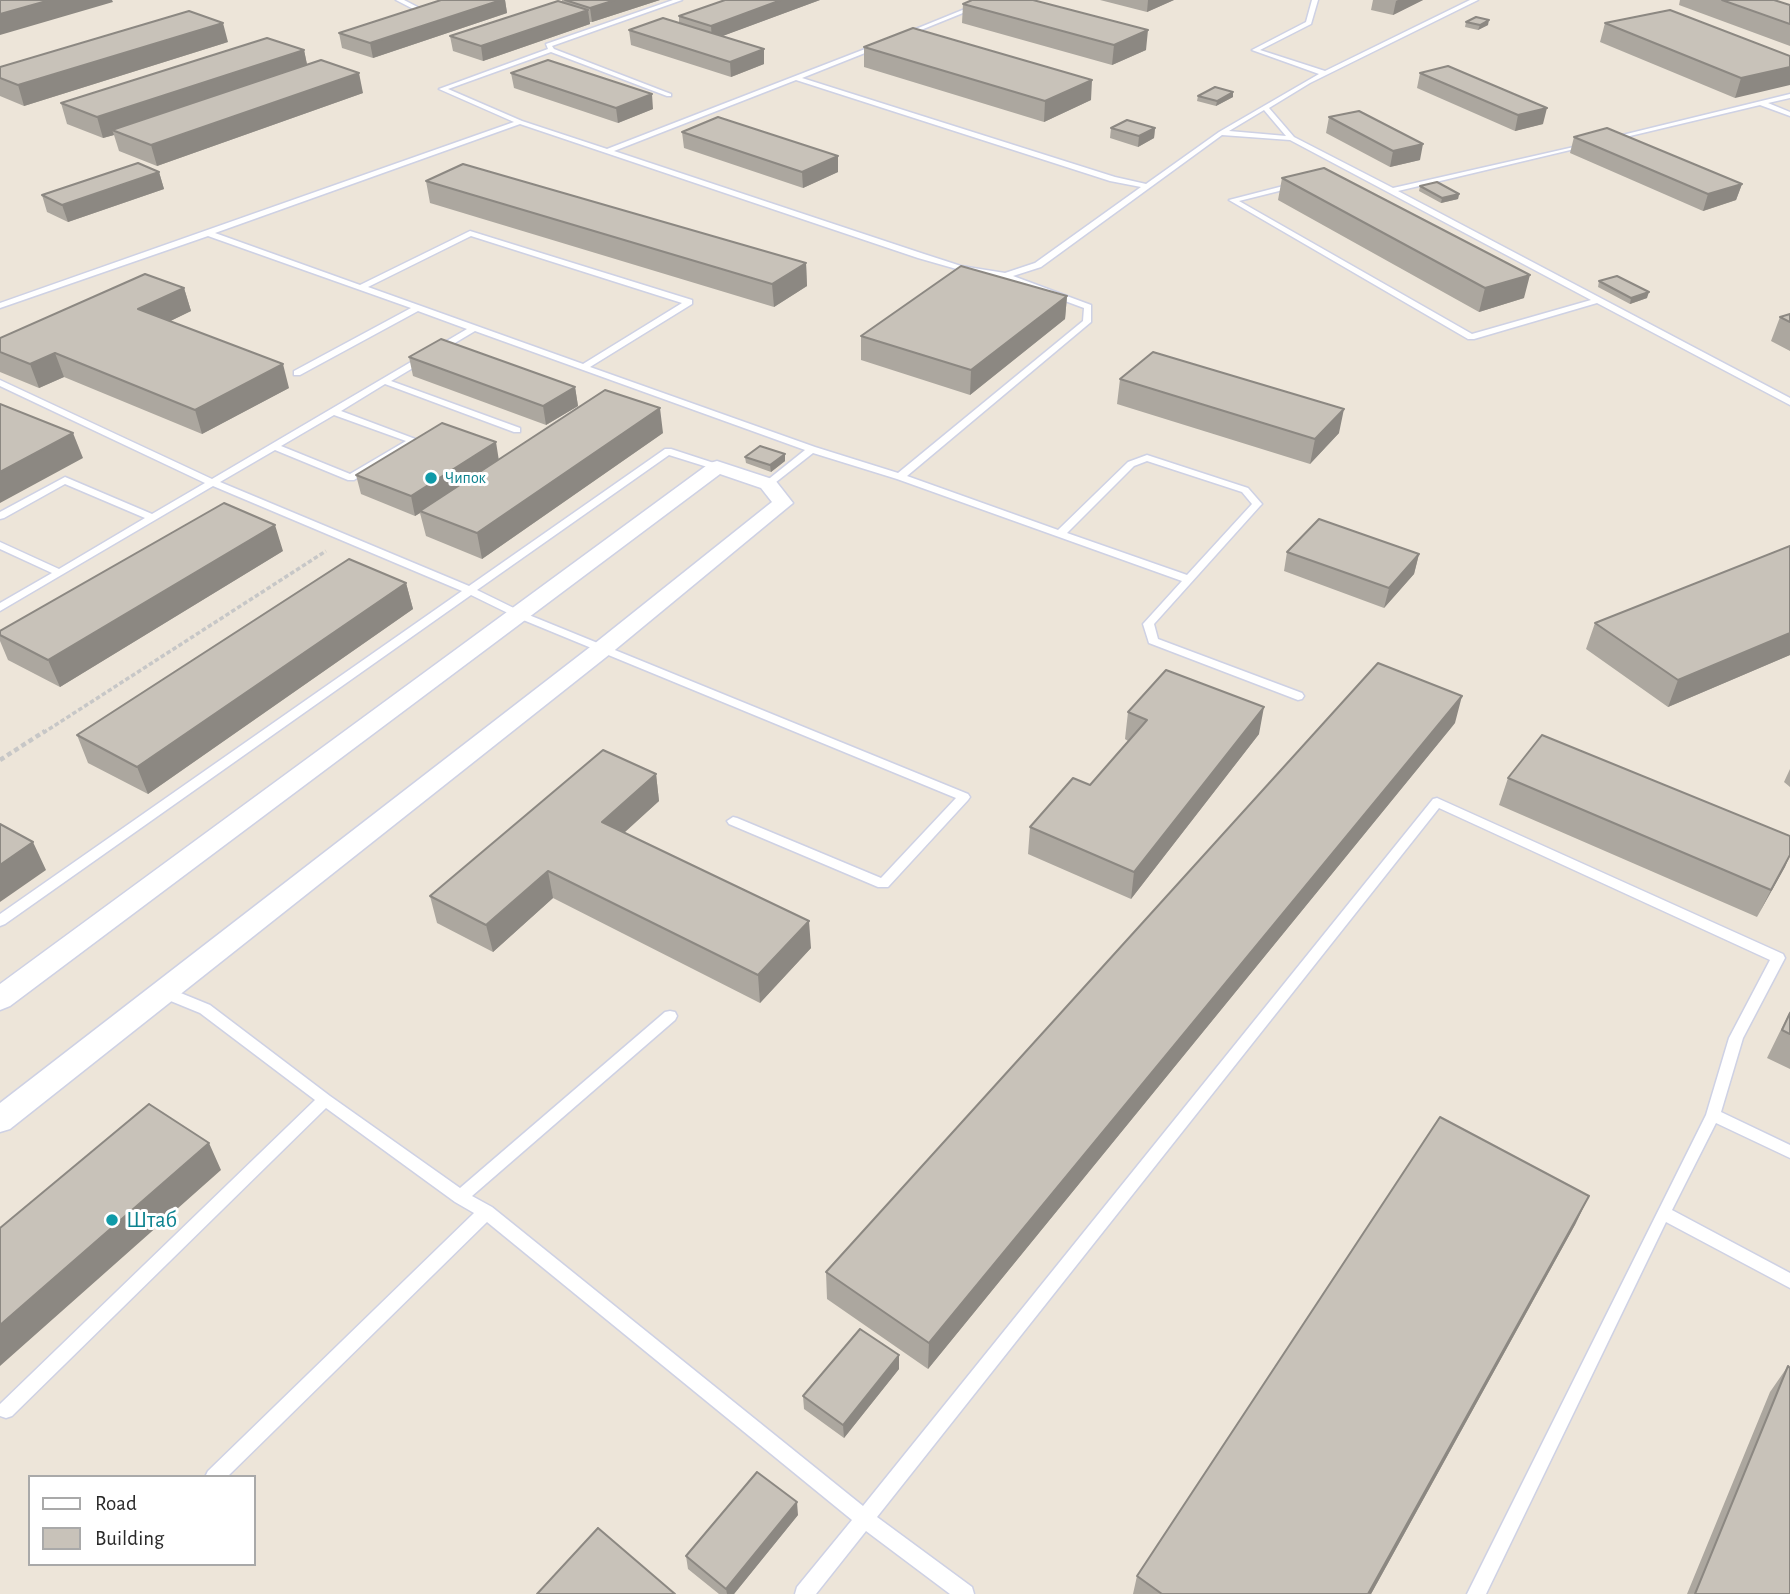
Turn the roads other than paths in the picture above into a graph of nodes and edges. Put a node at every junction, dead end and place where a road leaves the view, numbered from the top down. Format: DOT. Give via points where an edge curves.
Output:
graph roads {
  1 [pos="399,0"];
  2 [pos="679,0"];
  3 [pos="992,0"];
  4 [pos="1315,0"];
  5 [pos="1475,0"];
  6 [pos="415,17"];
  7 [pos="895,39"];
  8 [pos="883,44"];
  9 [pos="551,50"];
  10 [pos="1326,74"];
  11 [pos="797,78"];
  12 [pos="669,95"];
  13 [pos="1790,96"];
  14 [pos="1761,103"];
  15 [pos="1266,108"];
  16 [pos="1790,114"];
  17 [pos="520,122"];
  18 [pos="1221,133"];
  19 [pos="1292,138"];
  20 [pos="607,151"];
  21 [pos="1301,183"];
  22 [pos="1144,186"];
  23 [pos="1391,191"];
  24 [pos="208,233"];
  25 [pos="1005,276"];
  26 [pos="360,288"];
  27 [pos="1595,301"];
  28 [pos="0,306"];
  29 [pos="418,308"];
  30 [pos="474,328"];
  31 [pos="584,367"];
  32 [pos="297,373"];
  33 [pos="384,381"];
  34 [pos="0,383"];
  35 [pos="1790,402"];
  36 [pos="333,411"];
  37 [pos="517,430"];
  38 [pos="274,446"];
  39 [pos="812,449"];
  40 [pos="717,467"];
  41 [pos="900,477"];
  42 [pos="213,483"];
  43 [pos="768,484"];
  44 [pos="0,516"];
  45 [pos="155,518"];
  46 [pos="1060,534"];
  47 [pos="0,545"];
  48 [pos="60,573"];
  49 [pos="1187,579"];
  50 [pos="471,591"];
  51 [pos="0,608"];
  52 [pos="520,615"];
  53 [pos="602,649"];
  54 [pos="1298,696"];
  55 [pos="733,821"];
  56 [pos="0,921"];
  57 [pos="161,991"];
  58 [pos="0,999"];
  59 [pos="670,1016"];
  60 [pos="325,1100"];
  61 [pos="1713,1115"];
  62 [pos="0,1120"];
  63 [pos="1790,1152"];
  64 [pos="460,1197"];
  65 [pos="485,1212"];
  66 [pos="1663,1213"];
  67 [pos="1790,1281"];
  68 [pos="6,1410"];
  69 [pos="216,1475"];
  70 [pos="865,1519"];
  71 [pos="804,1594"];
  72 [pos="965,1594"];
  73 [pos="1476,1594"];
  1 -- 6 [label="lane" via="426,13"];
  2 -- 9 [label="lane" via="548,45"];
  3 -- 7 [label="lane"];
  4 -- 10 [label="lane" via="1308,23 1255,50"];
  5 -- 10 [label="lane"];
  8 -- 11 [label="lane"];
  9 -- 12 [label="lane"];
  9 -- 17 [label="lane" via="442,89"];
  10 -- 15 [label="lane"];
  11 -- 20 [label="lane"];
  11 -- 22 [label="lane"];
  13 -- 14 [label="lane"];
  14 -- 16 [label="lane"];
  14 -- 23 [label="lane"];
  15 -- 18 [label="lane"];
  15 -- 19 [label="lane"];
  17 -- 20 [label="lane"];
  17 -- 24 [label="lane"];
  18 -- 19 [label="lane"];
  18 -- 22 [label="lane"];
  19 -- 23 [label="lane"];
  20 -- 25 [label="lane" via="921,256"];
  21 -- 27 [label="lane" via="1233,200 1471,337"];
  22 -- 25 [label="lane" via="1038,265"];
  23 -- 27 [label="lane"];
  24 -- 26 [label="lane"];
  24 -- 28 [label="lane"];
  25 -- 41 [label="lane" via="1088,307 1087,322"];
  26 -- 29 [label="lane"];
  26 -- 31 [label="lane" via="470,233 689,302"];
  27 -- 35 [label="lane"];
  29 -- 30 [label="lane"];
  29 -- 32 [label="lane"];
  30 -- 31 [label="lane"];
  30 -- 33 [label="lane"];
  31 -- 39 [label="lane"];
  33 -- 36 [label="lane"];
  33 -- 37 [label="lane"];
  34 -- 42 [label="lane"];
  36 -- 38 [label="lane"];
  36 -- 38 [label="lane" via="413,440 351,478"];
  38 -- 42 [label="lane"];
  39 -- 41 [label="lane"];
  39 -- 43 [label="lane"];
  40 -- 43 [label="street"];
  40 -- 50 [label="lane" via="668,451"];
  40 -- 52 [label="street"];
  41 -- 46 [label="lane"];
  42 -- 45 [label="lane"];
  42 -- 50 [label="lane"];
  43 -- 53 [label="street" via="783,503"];
  44 -- 45 [label="lane" via="65,480"];
  45 -- 48 [label="lane"];
  46 -- 49 [label="lane"];
  46 -- 49 [label="lane" via="1131,464 1147,458 1245,490 1257,504"];
  47 -- 48 [label="lane"];
  48 -- 51 [label="lane"];
  49 -- 54 [label="lane" via="1148,624 1153,641"];
  50 -- 52 [label="lane"];
  50 -- 56 [label="lane"];
  52 -- 53 [label="lane"];
  52 -- 58 [label="street"];
  53 -- 55 [label="lane" via="964,797 883,884"];
  53 -- 57 [label="street"];
  57 -- 60 [label="lane" via="205,1009"];
  57 -- 62 [label="street"];
  59 -- 64 [label="lane"];
  60 -- 64 [label="lane"];
  60 -- 68 [label="lane"];
  61 -- 63 [label="lane"];
  61 -- 66 [label="lane"];
  61 -- 70 [label="lane" via="1736,1038 1778,958 1437,802"];
  64 -- 65 [label="lane"];
  65 -- 69 [label="lane"];
  65 -- 70 [label="lane"];
  66 -- 67 [label="lane"];
  66 -- 73 [label="lane"];
  70 -- 71 [label="lane"];
  70 -- 72 [label="lane"];
}
